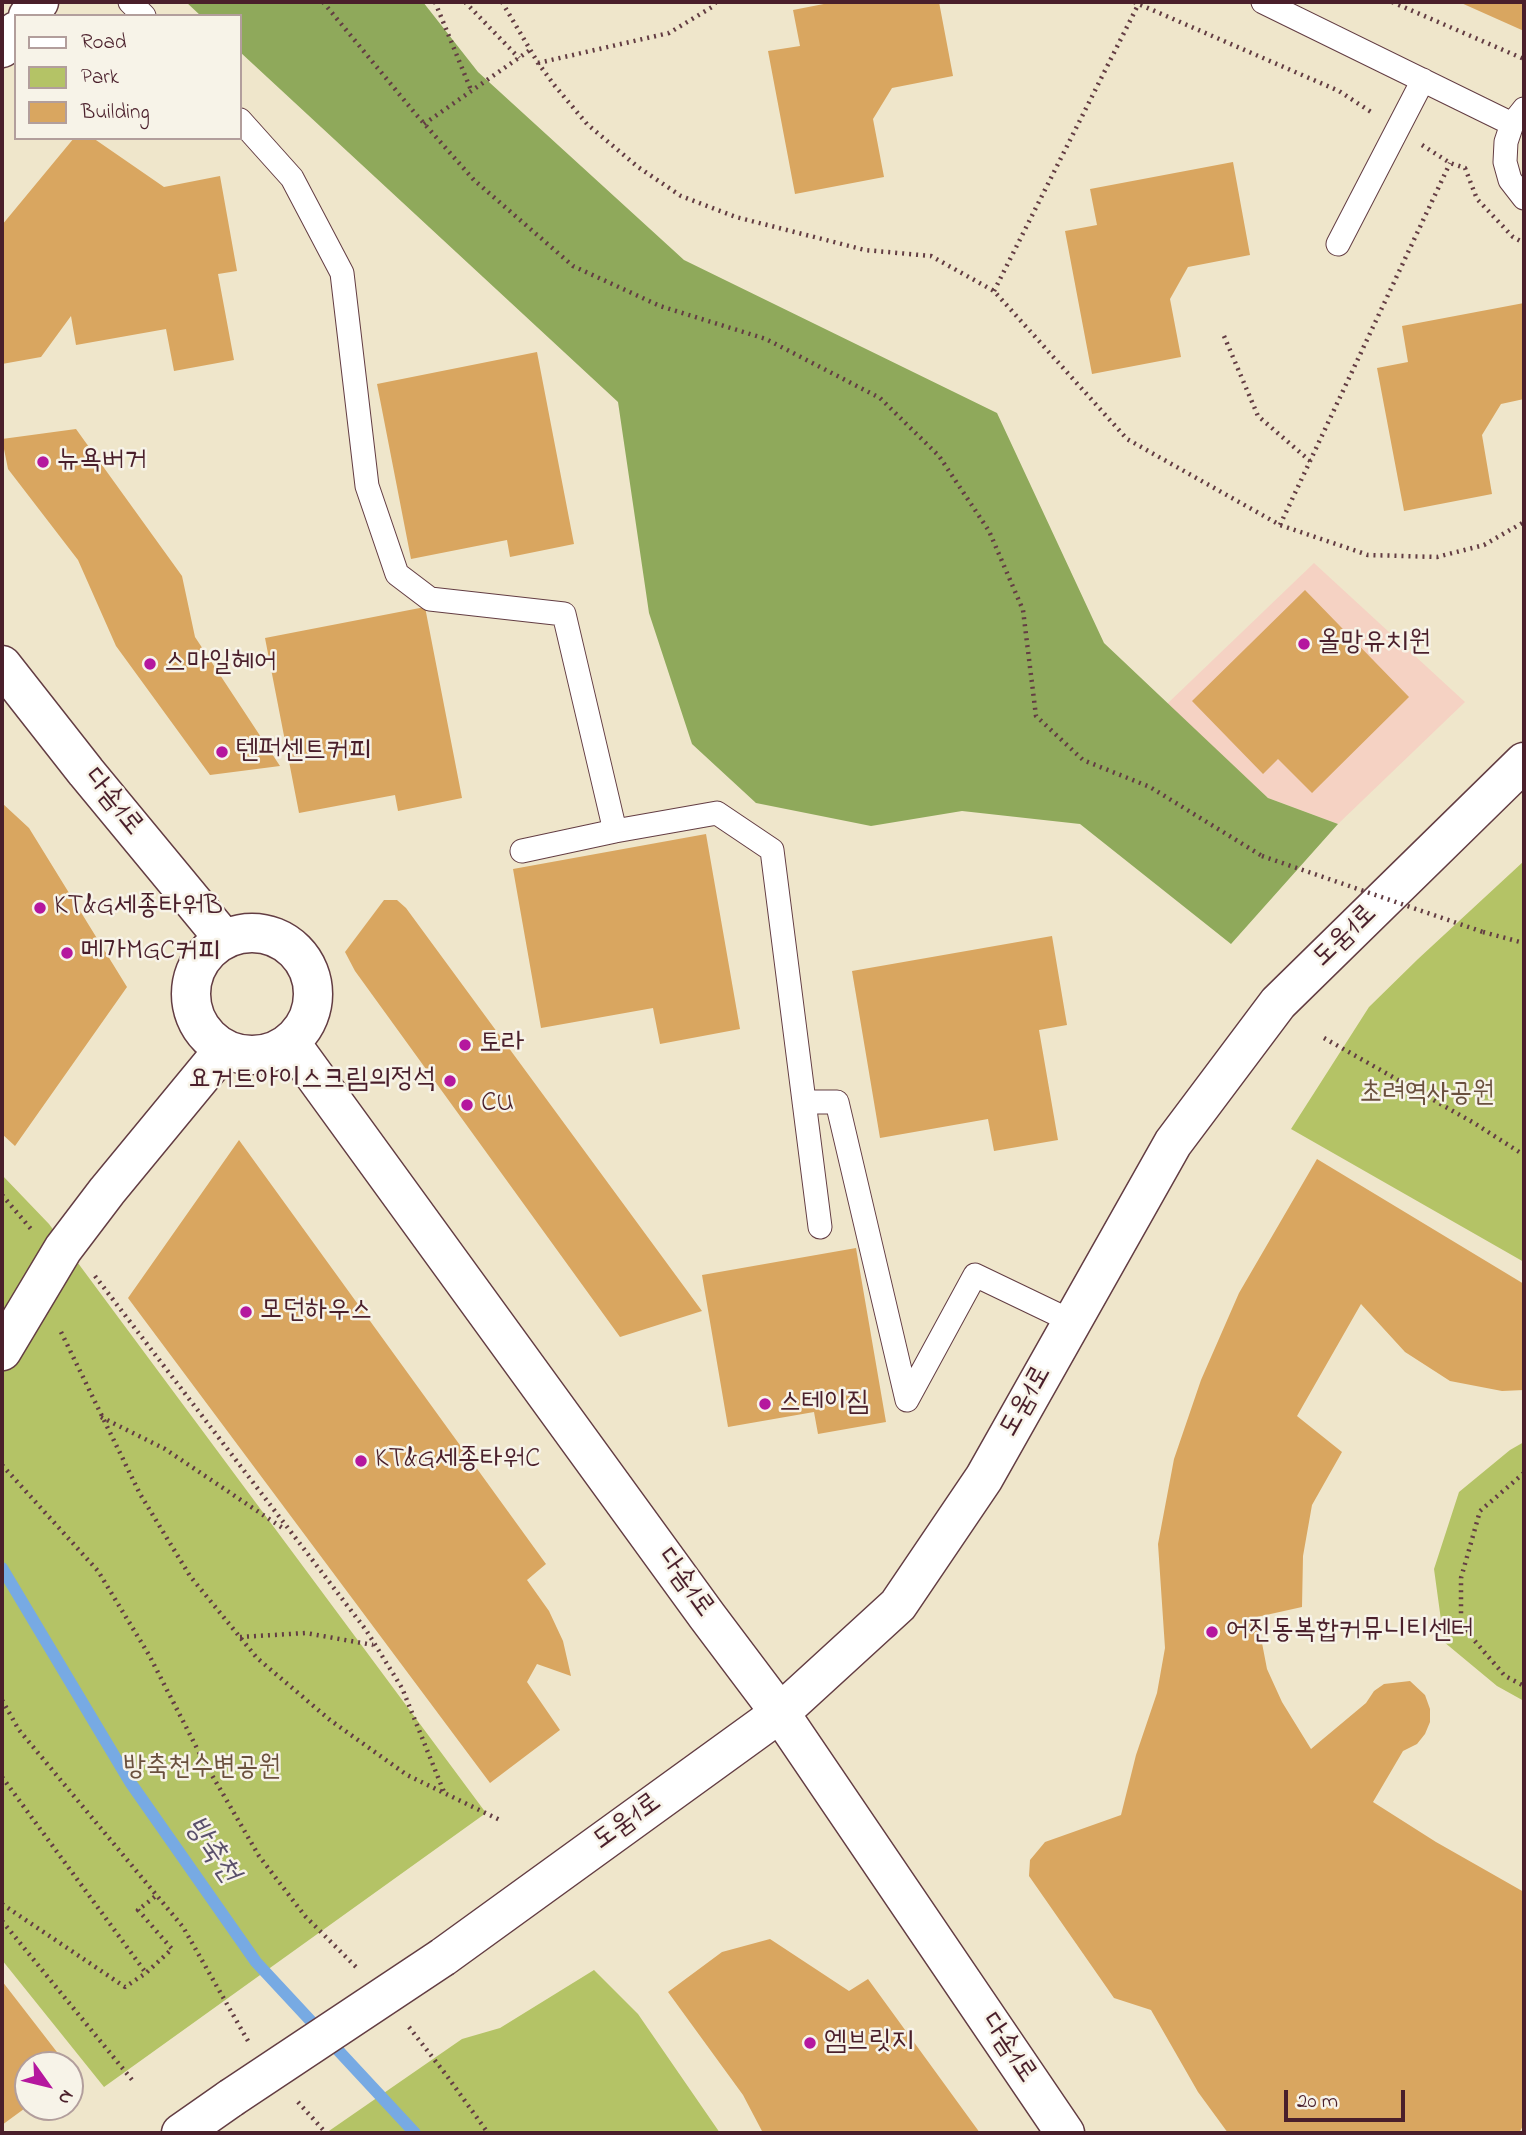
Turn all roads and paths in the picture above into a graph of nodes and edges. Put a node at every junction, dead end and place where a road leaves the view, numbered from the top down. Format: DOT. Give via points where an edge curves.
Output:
graph roads {
  1 [pos="323,2"];
  2 [pos="435,2"];
  3 [pos="465,2"];
  4 [pos="502,2"];
  5 [pos="716,2"];
  6 [pos="1263,2"];
  7 [pos="1392,2"];
  8 [pos="1137,3"];
  9 [pos="14,33"];
  10 [pos="2,48"];
  11 [pos="530,50"];
  12 [pos="519,58"];
  13 [pos="1524,59"];
  14 [pos="538,63"];
  15 [pos="1423,79"];
  16 [pos="471,90"];
  17 [pos="1518,117"];
  18 [pos="242,122"];
  19 [pos="424,124"];
  20 [pos="1397,130"];
  21 [pos="1524,198"];
  22 [pos="1338,244"];
  23 [pos="994,291"];
  24 [pos="1224,336"];
  25 [pos="1310,461"];
  26 [pos="1524,522"];
  27 [pos="1280,526"];
  28 [pos="2,665"];
  29 [pos="1524,762"];
  30 [pos="615,831"];
  31 [pos="522,851"];
  32 [pos="224,939"];
  33 [pos="1524,943"];
  34 [pos="1324,1038"];
  35 [pos="290,1042"];
  36 [pos="224,1049"];
  37 [pos="804,1102"];
  38 [pos="1524,1155"];
  39 [pos="2,1195"];
  40 [pos="820,1227"];
  41 [pos="36,1234"];
  42 [pos="95,1276"];
  43 [pos="1073,1322"];
  44 [pos="58,1325"];
  45 [pos="2,1351"];
  46 [pos="101,1417"];
  47 [pos="2,1465"];
  48 [pos="1524,1473"];
  49 [pos="288,1531"];
  50 [pos="240,1637"];
  51 [pos="374,1645"];
  52 [pos="1524,1686"];
  53 [pos="2,1700"];
  54 [pos="780,1713"];
  55 [pos="2,1777"];
  56 [pos="444,1793"];
  57 [pos="502,1821"];
  58 [pos="157,1895"];
  59 [pos="2,1904"];
  60 [pos="2,1921"];
  61 [pos="146,1973"];
  62 [pos="363,1975"];
  63 [pos="407,2025"];
  64 [pos="253,2050"];
  65 [pos="133,2081"];
  66 [pos="290,2092"];
  67 [pos="181,2133"];
  68 [pos="326,2133"];
  69 [pos="488,2133"];
  70 [pos="1065,2133"];
  1 -- 19 [label="path"];
  2 -- 16 [label="path"];
  3 -- 12 [label="path"];
  4 -- 11 [label="path"];
  5 -- 14 [label="path" via="669,33"];
  6 -- 15 [label="lane"];
  7 -- 13 [label="path"];
  8 -- 20 [label="path" via="1339,91"];
  8 -- 23 [label="path"];
  9 -- 10 [label="street"];
  11 -- 12 [label="path"];
  11 -- 14 [label="path"];
  12 -- 16 [label="path"];
  14 -- 23 [label="path" via="587,124 681,196 736,217 865,250 931,256"];
  15 -- 17 [label="lane"];
  15 -- 20 [label="lane"];
  16 -- 19 [label="path"];
  17 -- 21 [label="lane" via="1506,142 1505,162 1510,180"];
  18 -- 30 [label="lane" via="292,178 342,273 367,486 397,574 430,599 564,614"];
  19 -- 33 [label="path, bridge" via="474,180 573,266 660,306 766,339 880,398 939,456 989,531 1023,610 1036,716 1083,760 1150,786 1262,856"];
  20 -- 22 [label="lane"];
  20 -- 25 [label="path" via="1450,163"];
  23 -- 27 [label="path" via="1127,439"];
  24 -- 25 [label="path" via="1258,416"];
  25 -- 27 [label="path"];
  26 -- 27 [label="path" via="1484,545 1437,557 1368,555"];
  28 -- 32 [label="street, 다솜1로"];
  29 -- 43 [label="street, 도움1로" via="1278,1003 1173,1143"];
  30 -- 31 [label="lane"];
  30 -- 37 [label="lane" via="717,813 772,850"];
  32 -- 35 [label="street" via="263,933 297,952 308,969 312,1008 304,1027"];
  32 -- 36 [label="street" via="196,967 190,986 191,1007 199,1027"];
  34 -- 38 [label="path"];
  35 -- 36 [label="street" via="272,1053 251,1056"];
  35 -- 54 [label="street, 다솜1로"];
  36 -- 45 [label="street" via="63,1249"];
  37 -- 40 [label="lane"];
  37 -- 43 [label="lane" via="837,1102 907,1400 975,1275"];
  39 -- 41 [label="path"];
  42 -- 49 [label="path"];
  43 -- 54 [label="street, 도움1로" via="985,1478 898,1605"];
  44 -- 46 [label="path"];
  46 -- 49 [label="path" via="166,1449"];
  46 -- 50 [label="path" via="140,1494 190,1576"];
  47 -- 62 [label="path" via="98,1571 259,1856 305,1916"];
  48 -- 52 [label="path" via="1480,1511 1461,1578 1461,1625 1505,1676"];
  49 -- 51 [label="path"];
  50 -- 51 [label="path" via="306,1633"];
  50 -- 56 [label="path" via="330,1720 407,1775"];
  51 -- 56 [label="path" via="402,1688"];
  53 -- 58 [label="path" via="19,1730"];
  54 -- 67 [label="street, 도움1로, bridge" via="443,1957"];
  54 -- 70 [label="street, 다솜1로"];
  55 -- 61 [label="path"];
  56 -- 57 [label="path"];
  58 -- 61 [label="path" via="138,1910 172,1949"];
  58 -- 64 [label="path" via="183,1927"];
  59 -- 61 [label="path" via="125,1987"];
  60 -- 65 [label="path"];
  63 -- 69 [label="path"];
  66 -- 68 [label="path"];
}
